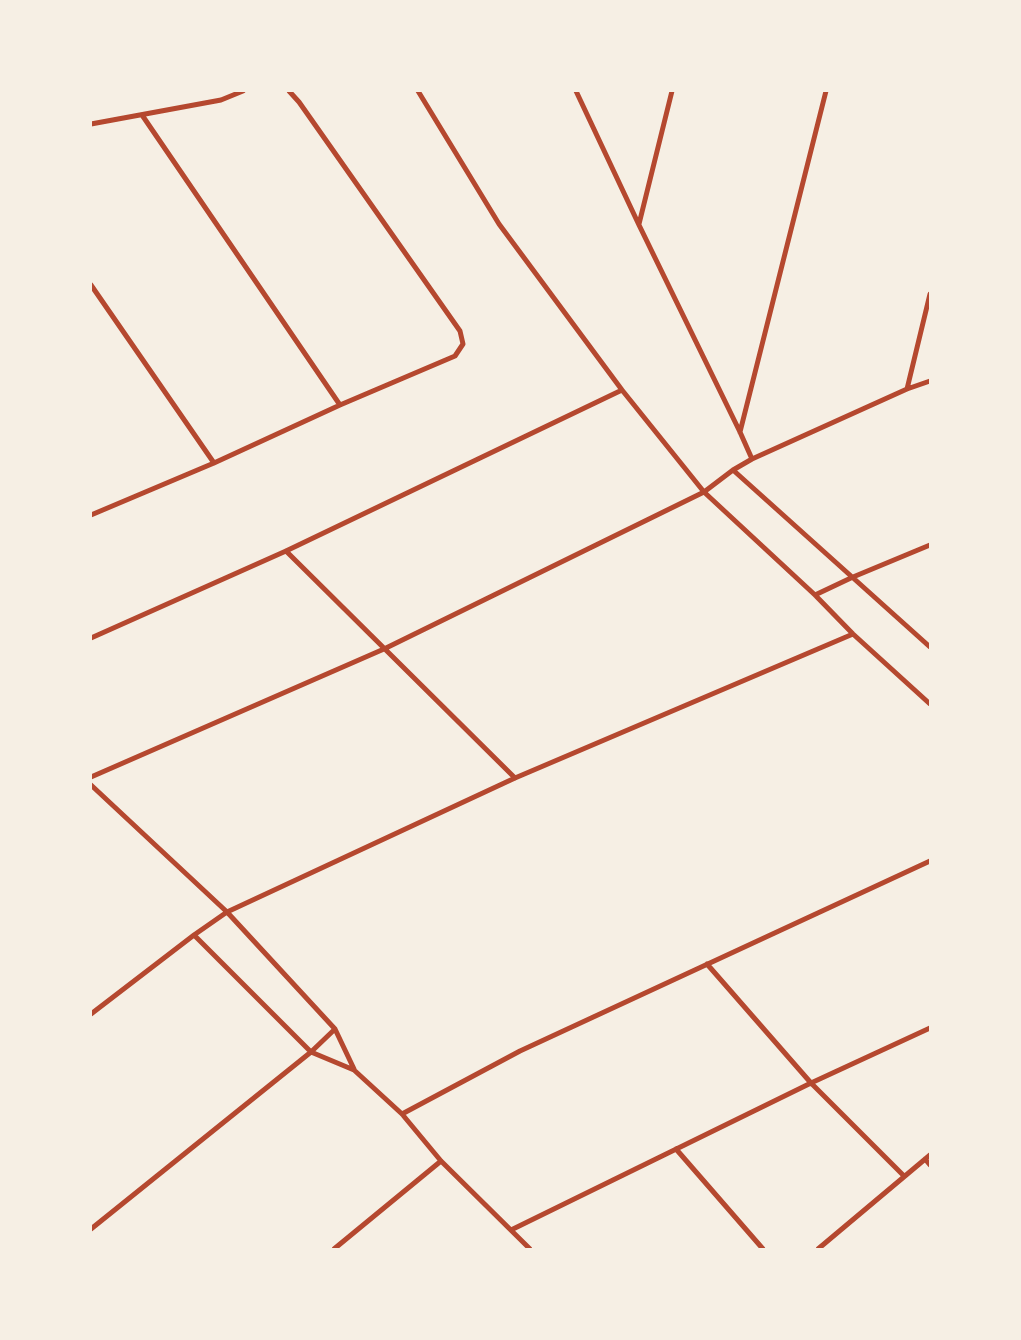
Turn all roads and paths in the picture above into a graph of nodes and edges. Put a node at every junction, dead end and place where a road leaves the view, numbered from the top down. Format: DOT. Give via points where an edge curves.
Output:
graph roads {
  1 [pos="243,91"];
  2 [pos="289,91"];
  3 [pos="418,91"];
  4 [pos="576,91"];
  5 [pos="672,91"];
  6 [pos="826,91"];
  7 [pos="142,115"];
  8 [pos="91,124"];
  9 [pos="639,225"];
  10 [pos="91,285"];
  11 [pos="930,294"];
  12 [pos="930,381"];
  13 [pos="907,389"];
  14 [pos="622,390"];
  15 [pos="340,404"];
  16 [pos="740,432"];
  17 [pos="752,458"];
  18 [pos="214,463"];
  19 [pos="732,470"];
  20 [pos="704,492"];
  21 [pos="91,515"];
  22 [pos="930,545"];
  23 [pos="286,550"];
  24 [pos="853,577"];
  25 [pos="815,595"];
  26 [pos="852,634"];
  27 [pos="91,638"];
  28 [pos="930,647"];
  29 [pos="384,649"];
  30 [pos="929,701"];
  31 [pos="91,777"];
  32 [pos="515,778"];
  33 [pos="91,785"];
  34 [pos="930,861"];
  35 [pos="227,912"];
  36 [pos="194,935"];
  37 [pos="707,964"];
  38 [pos="91,1014"];
  39 [pos="930,1028"];
  40 [pos="335,1029"];
  41 [pos="311,1052"];
  42 [pos="354,1070"];
  43 [pos="810,1083"];
  44 [pos="402,1114"];
  45 [pos="676,1149"];
  46 [pos="927,1157"];
  47 [pos="441,1161"];
  48 [pos="930,1165"];
  49 [pos="904,1176"];
  50 [pos="91,1229"];
  51 [pos="511,1230"];
  52 [pos="334,1249"];
  53 [pos="530,1249"];
  54 [pos="763,1249"];
  55 [pos="818,1249"];
  1 -- 7 [label="street" via="221,100"];
  2 -- 15 [label="street" via="460,331 463,344 455,356"];
  3 -- 14 [label="street" via="499,224"];
  4 -- 9 [label="street"];
  5 -- 9 [label="street"];
  6 -- 16 [label="street"];
  7 -- 8 [label="street"];
  7 -- 15 [label="street"];
  9 -- 16 [label="street"];
  10 -- 18 [label="street"];
  11 -- 13 [label="street"];
  12 -- 13 [label="street"];
  13 -- 17 [label="street"];
  14 -- 20 [label="street"];
  14 -- 23 [label="street"];
  15 -- 18 [label="street"];
  16 -- 17 [label="street"];
  17 -- 19 [label="street"];
  18 -- 21 [label="street"];
  19 -- 20 [label="street"];
  19 -- 24 [label="street"];
  20 -- 25 [label="street"];
  20 -- 29 [label="street"];
  22 -- 24 [label="street"];
  23 -- 27 [label="street"];
  23 -- 29 [label="street"];
  24 -- 25 [label="street"];
  24 -- 28 [label="street"];
  25 -- 26 [label="street"];
  26 -- 30 [label="street"];
  26 -- 32 [label="street"];
  29 -- 31 [label="street"];
  29 -- 32 [label="street"];
  32 -- 35 [label="street"];
  33 -- 35 [label="street"];
  34 -- 37 [label="street"];
  35 -- 36 [label="street"];
  35 -- 40 [label="street"];
  36 -- 38 [label="street"];
  36 -- 41 [label="street"];
  37 -- 43 [label="street"];
  37 -- 44 [label="street" via="520,1051"];
  39 -- 43 [label="street"];
  40 -- 41 [label="street"];
  40 -- 42 [label="street"];
  41 -- 42 [label="street"];
  41 -- 50 [label="street"];
  42 -- 44 [label="street"];
  43 -- 45 [label="street"];
  43 -- 49 [label="street"];
  44 -- 47 [label="street"];
  45 -- 51 [label="street"];
  45 -- 54 [label="street"];
  46 -- 48 [label="street"];
  46 -- 49 [label="street"];
  47 -- 51 [label="street"];
  47 -- 52 [label="street"];
  49 -- 55 [label="street"];
  51 -- 53 [label="street"];
}
